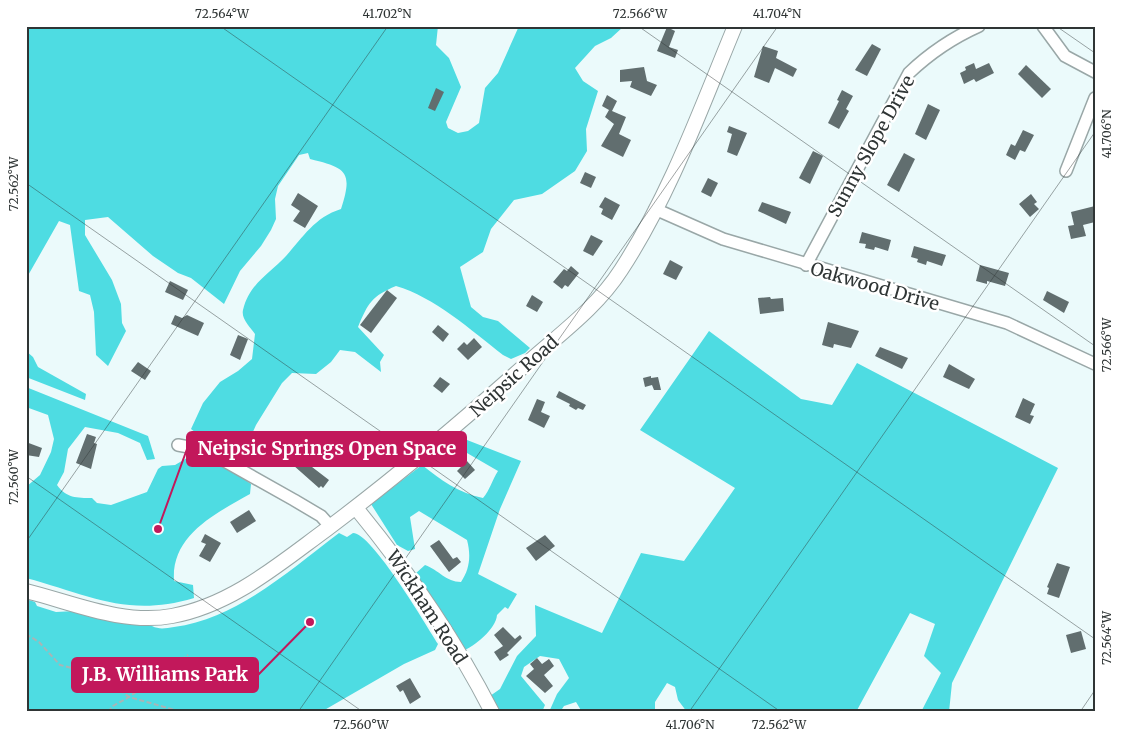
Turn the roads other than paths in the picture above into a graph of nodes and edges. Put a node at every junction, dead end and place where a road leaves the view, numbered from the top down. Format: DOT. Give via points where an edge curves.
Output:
graph roads {
  1 [pos="735,26"];
  2 [pos="979,26"];
  3 [pos="1043,26"];
  4 [pos="1095,72"];
  5 [pos="1095,98"];
  6 [pos="1066,171"];
  7 [pos="655,209"];
  8 [pos="806,265"];
  9 [pos="1095,364"];
  10 [pos="178,444"];
  11 [pos="356,508"];
  12 [pos="330,526"];
  13 [pos="26,591"];
  14 [pos="492,712"];
  1 -- 7 [label="street, Neipsic Road"];
  2 -- 8 [label="street, Sunny Slope Drive" via="953,38 909,73"];
  3 -- 4 [label="street" via="1065,56"];
  5 -- 6 [label="street"];
  7 -- 8 [label="street, Oakwood Drive" via="723,239"];
  7 -- 11 [label="street, Neipsic Road" via="621,270 588,310 455,428"];
  8 -- 9 [label="street, Oakwood Drive" via="1007,323"];
  10 -- 12 [label="street" via="205,450 321,516"];
  11 -- 12 [label="street, Neipsic Road"];
  11 -- 14 [label="street, Wickham Road" via="389,548 432,612"];
  12 -- 13 [label="street, Neipsic Road" via="249,585 201,608 170,616 117,616"];
}
